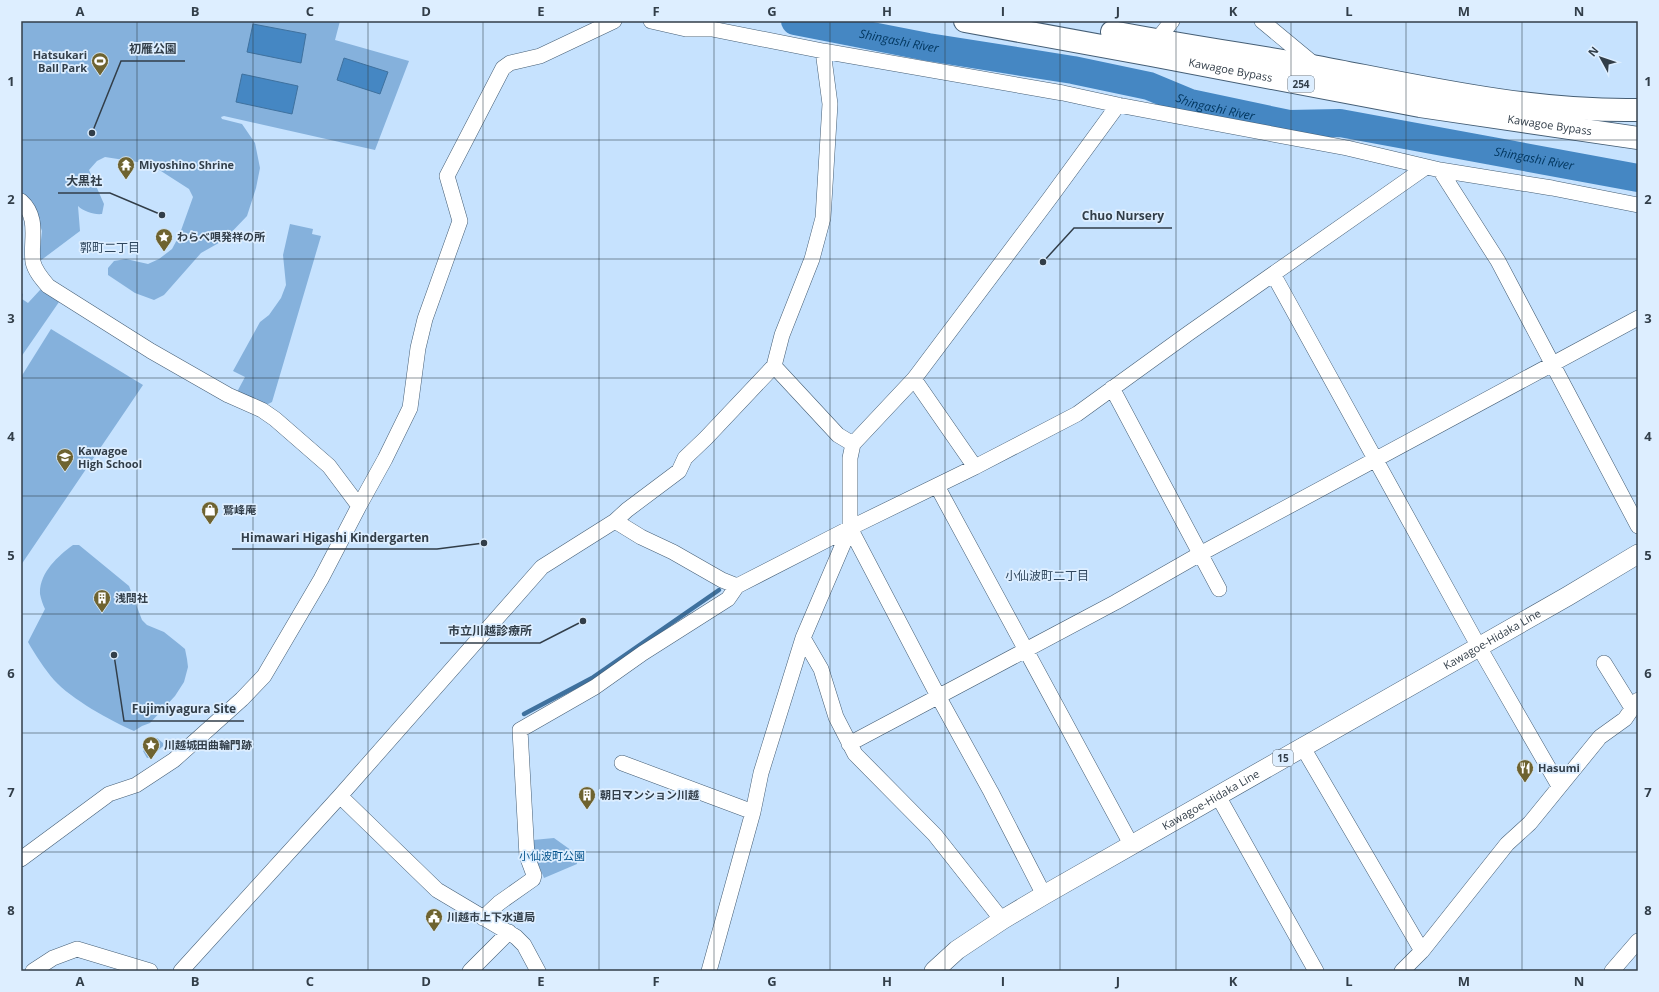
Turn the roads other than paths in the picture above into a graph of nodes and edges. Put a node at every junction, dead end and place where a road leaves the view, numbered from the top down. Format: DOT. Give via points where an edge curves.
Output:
graph roads {
  1 [pos="614,21"];
  2 [pos="651,21"];
  3 [pos="965,21"];
  4 [pos="1049,21"];
  5 [pos="1172,21"];
  6 [pos="1262,21"];
  7 [pos="1157,40"];
  8 [pos="823,51"];
  9 [pos="1318,67"];
  10 [pos="1118,105"];
  11 [pos="1638,110"];
  12 [pos="1638,138"];
  13 [pos="1433,169"];
  14 [pos="21,201"];
  15 [pos="1638,205"];
  16 [pos="1274,274"];
  17 [pos="1638,318"];
  18 [pos="1553,365"];
  19 [pos="774,366"];
  20 [pos="914,379"];
  21 [pos="1112,388"];
  22 [pos="853,444"];
  23 [pos="1376,460"];
  24 [pos="975,467"];
  25 [pos="937,486"];
  26 [pos="359,506"];
  27 [pos="615,521"];
  28 [pos="1638,526"];
  29 [pos="850,528"];
  30 [pos="1200,554"];
  31 [pos="1638,554"];
  32 [pos="737,586"];
  33 [pos="1219,589"];
  34 [pos="803,638"];
  35 [pos="1479,647"];
  36 [pos="1026,648"];
  37 [pos="1604,663"];
  38 [pos="938,696"];
  39 [pos="1635,704"];
  40 [pos="849,744"];
  41 [pos="1302,746"];
  42 [pos="622,763"];
  43 [pos="1560,786"];
  44 [pos="340,796"];
  45 [pos="1218,796"];
  46 [pos="753,812"];
  47 [pos="1132,846"];
  48 [pos="21,859"];
  49 [pos="1044,895"];
  50 [pos="483,918"];
  51 [pos="1002,920"];
  52 [pos="509,932"];
  53 [pos="1638,941"];
  54 [pos="1422,951"];
  55 [pos="33,971"];
  56 [pos="150,971"];
  57 [pos="181,971"];
  58 [pos="470,971"];
  59 [pos="538,971"];
  60 [pos="709,971"];
  61 [pos="934,971"];
  62 [pos="1316,971"];
  63 [pos="1402,971"];
  64 [pos="1612,971"];
  1 -- 26 [label="street" via="540,56 510,63 503,68 447,176 460,222 424,319 410,408"];
  2 -- 8 [label="street" via="686,29 712,29"];
  3 -- 12 [label="highway, Kawagoe Bypass / 254" via="1420,106"];
  4 -- 7 [label="highway, Kawagoe Bypass / 254"];
  5 -- 7 [label="street"];
  6 -- 9 [label="street"];
  7 -- 9 [label="highway, Kawagoe Bypass / 254"];
  8 -- 10 [label="street"];
  8 -- 19 [label="street" via="830,104 823,218 812,259 782,335"];
  9 -- 11 [label="highway, Kawagoe Bypass / 254" via="1416,87 1522,103 1601,110"];
  10 -- 13 [label="street" via="1347,148"];
  10 -- 20 [label="street"];
  13 -- 15 [label="street"];
  13 -- 16 [label="street"];
  13 -- 18 [label="street" via="1498,261"];
  14 -- 26 [label="street" via="33,223 33,262 39,276 48,286 151,351 275,419 329,466"];
  16 -- 21 [label="street"];
  16 -- 23 [label="street"];
  17 -- 18 [label="street"];
  18 -- 23 [label="street"];
  18 -- 28 [label="street"];
  19 -- 22 [label="street" via="838,435"];
  19 -- 27 [label="street" via="685,458 679,471"];
  20 -- 22 [label="street"];
  20 -- 24 [label="street"];
  21 -- 24 [label="street" via="1077,414"];
  21 -- 30 [label="street"];
  22 -- 29 [label="street" via="850,458"];
  23 -- 30 [label="street"];
  23 -- 35 [label="street"];
  24 -- 25 [label="street"];
  25 -- 29 [label="street"];
  25 -- 36 [label="street"];
  26 -- 48 [label="street" via="321,579 264,676 242,699 174,760 136,785 109,794"];
  27 -- 32 [label="street"];
  27 -- 44 [label="street" via="542,567"];
  29 -- 32 [label="street"];
  29 -- 34 [label="street"];
  29 -- 38 [label="street"];
  30 -- 33 [label="street"];
  30 -- 36 [label="street" via="1116,602"];
  31 -- 35 [label="main road, Kawagoe-Hidaka Line / 15"];
  32 -- 50 [label="street" via="723,603 643,653 595,687 520,730 528,856 534,875 533,879"];
  34 -- 40 [label="street" via="821,669 836,717"];
  34 -- 46 [label="street" via="762,773"];
  35 -- 41 [label="main road, Kawagoe-Hidaka Line / 15"];
  35 -- 43 [label="street"];
  36 -- 38 [label="street"];
  36 -- 47 [label="street"];
  37 -- 39 [label="street"];
  38 -- 40 [label="street"];
  38 -- 49 [label="street"];
  39 -- 43 [label="street" via="1626,719 1600,737"];
  40 -- 51 [label="street" via="855,754 935,835"];
  41 -- 45 [label="main road, Kawagoe-Hidaka Line / 15"];
  41 -- 54 [label="street"];
  42 -- 46 [label="street"];
  43 -- 54 [label="street" via="1530,823 1486,868"];
  44 -- 50 [label="street" via="437,890"];
  44 -- 57 [label="street"];
  45 -- 47 [label="main road, Kawagoe-Hidaka Line / 15"];
  45 -- 62 [label="street"];
  46 -- 60 [label="street"];
  47 -- 49 [label="main road, Kawagoe-Hidaka Line / 15"];
  49 -- 51 [label="main road, Kawagoe-Hidaka Line / 15"];
  50 -- 52 [label="street"];
  51 -- 61 [label="main road, Kawagoe-Hidaka Line / 15" via="957,950"];
  52 -- 58 [label="street"];
  52 -- 59 [label="street" via="524,945"];
  53 -- 64 [label="street"];
  54 -- 63 [label="street"];
  55 -- 56 [label="street" via="53,958 78,949"];
}
